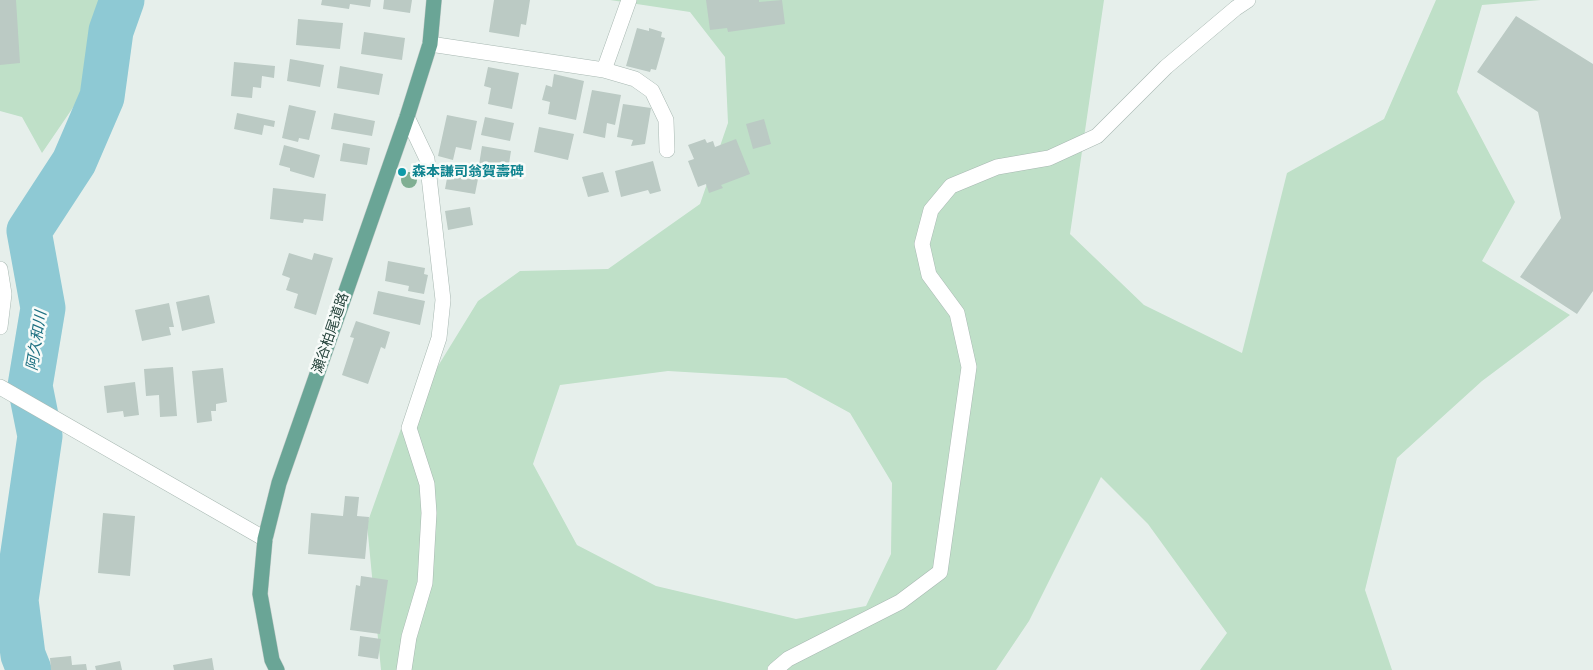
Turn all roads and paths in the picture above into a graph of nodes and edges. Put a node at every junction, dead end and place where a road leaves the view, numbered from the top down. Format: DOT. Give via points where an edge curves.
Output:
graph roads {
  1 [pos="434,0"];
  2 [pos="629,0"];
  3 [pos="1248,0"];
  4 [pos="430,44"];
  5 [pos="604,70"];
  6 [pos="407,116"];
  7 [pos="667,150"];
  8 [pos="0,269"];
  9 [pos="0,327"];
  10 [pos="5,390"];
  11 [pos="265,539"];
  12 [pos="277,670"];
  13 [pos="404,670"];
  14 [pos="775,670"];
  1 -- 4 [label="main road, 瀬谷柏尾道路"];
  2 -- 5 [label="street"];
  3 -- 14 [label="street" via="1166,67 1097,136 1049,158 997,167 951,186 931,210 922,244 929,275 957,313 969,367 940,572 900,602 788,659"];
  4 -- 5 [label="street"];
  4 -- 6 [label="main road, 瀬谷柏尾道路"];
  5 -- 7 [label="street" via="635,79 652,91 666,120"];
  6 -- 11 [label="main road, 瀬谷柏尾道路" via="279,483"];
  6 -- 13 [label="street" via="427,159 443,300 439,338 410,428 427,484 429,513 425,583 408,636"];
  8 -- 9 [label="street" via="4,294"];
  10 -- 11 [label="street"];
  11 -- 12 [label="main road, 瀬谷柏尾道路" via="260,594 272,660"];
}
